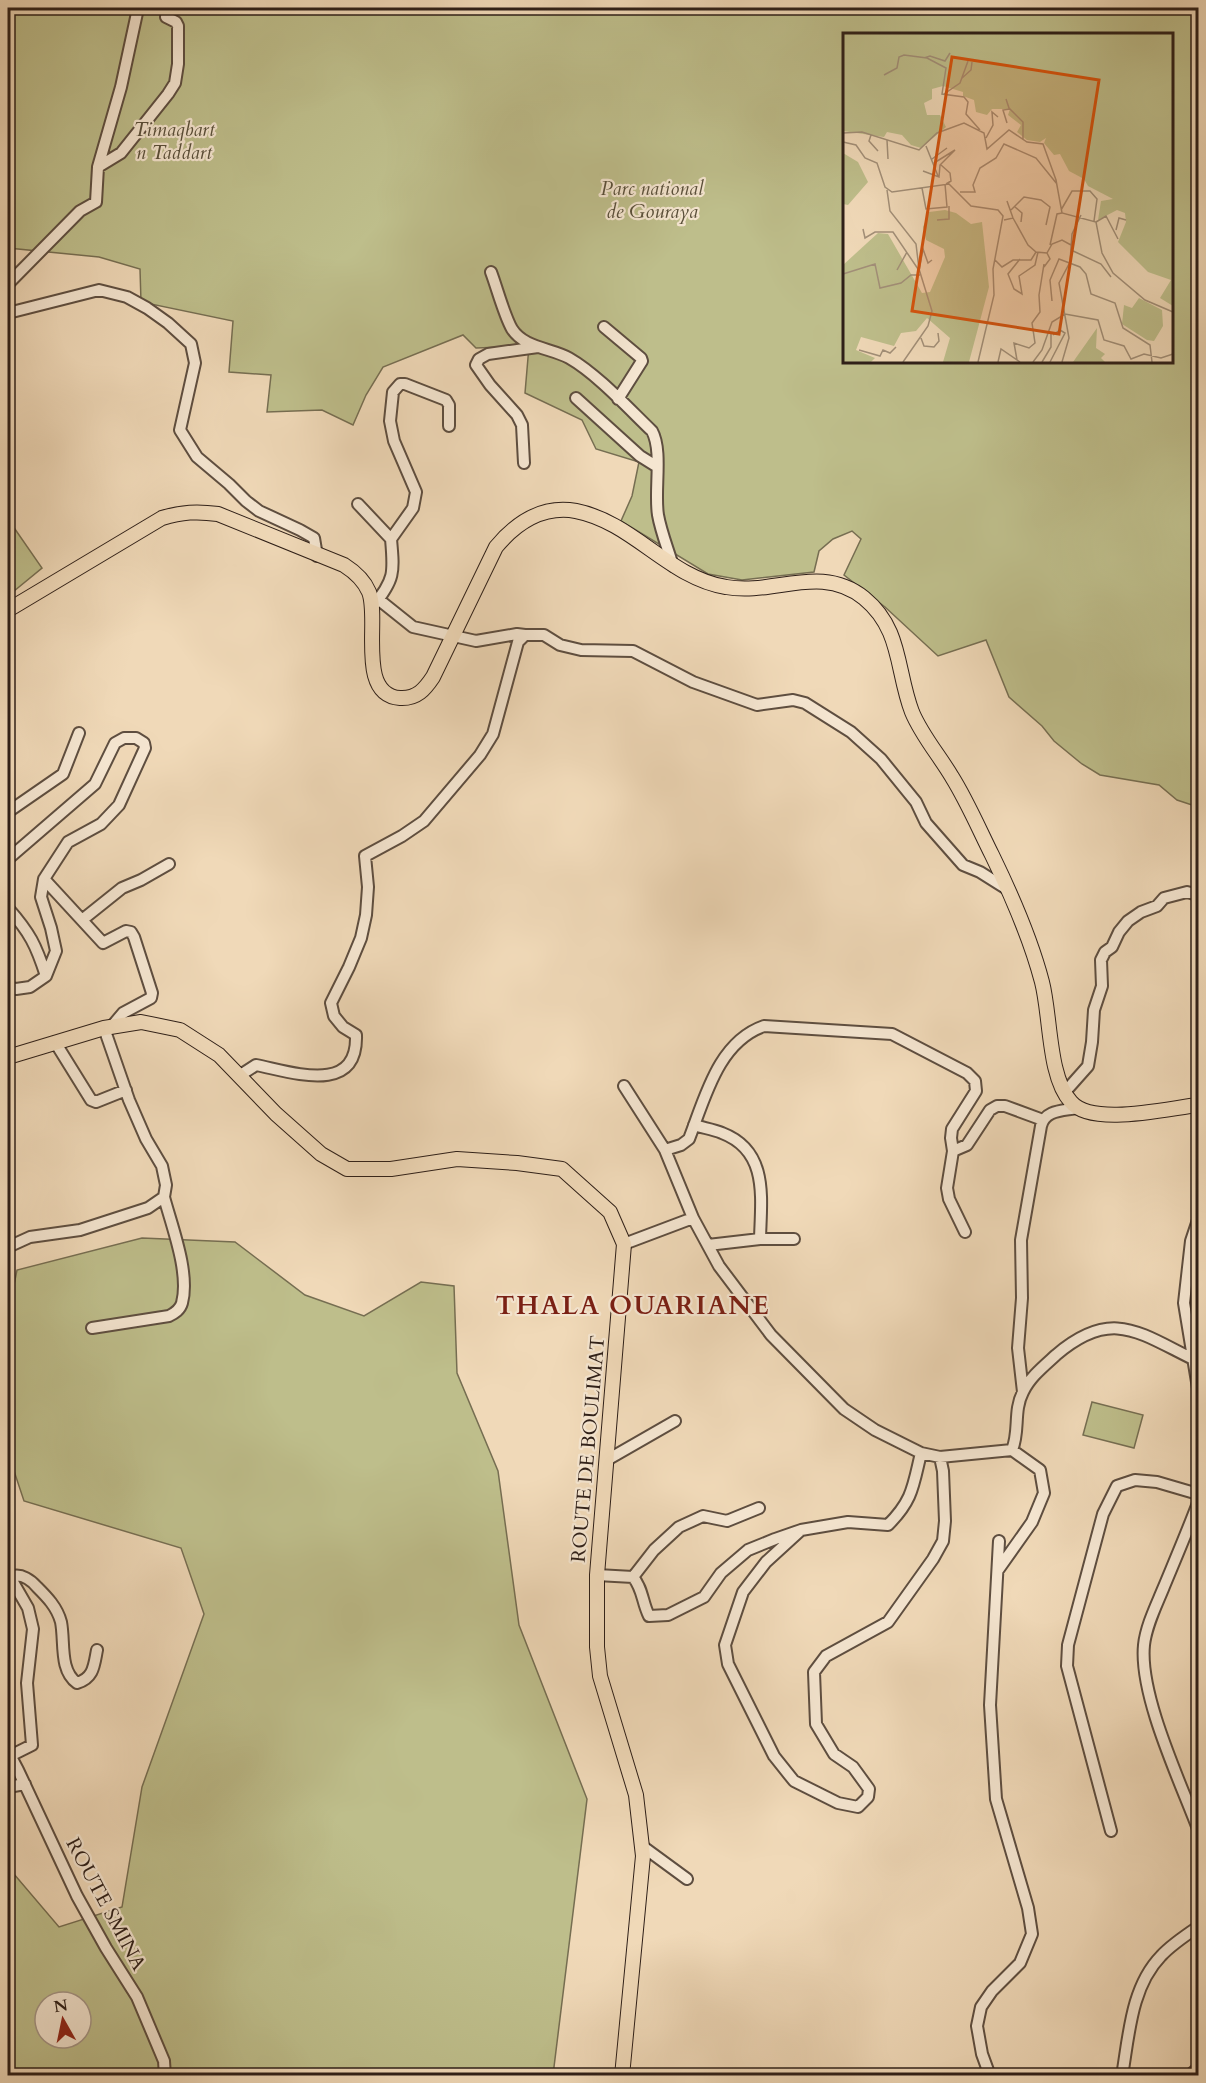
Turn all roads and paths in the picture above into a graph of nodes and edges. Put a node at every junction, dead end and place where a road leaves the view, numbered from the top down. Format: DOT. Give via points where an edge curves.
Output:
graph roads {
  1 [pos="137,13"];
  2 [pos="166,17"];
  3 [pos="98,167"];
  4 [pos="491,272"];
  5 [pos="8,284"];
  6 [pos="8,313"];
  7 [pos="604,327"];
  8 [pos="538,347"];
  9 [pos="576,398"];
  10 [pos="618,399"];
  11 [pos="449,426"];
  12 [pos="524,463"];
  13 [pos="656,466"];
  14 [pos="358,504"];
  15 [pos="391,539"];
  16 [pos="317,556"];
  17 [pos="673,566"];
  18 [pos="375,603"];
  19 [pos="8,610"];
  20 [pos="453,635"];
  21 [pos="525,635"];
  22 [pos="79,733"];
  23 [pos="8,812"];
  24 [pos="8,859"];
  25 [pos="169,864"];
  26 [pos="44,879"];
  27 [pos="1007,889"];
  28 [pos="1198,895"];
  29 [pos="8,909"];
  30 [pos="82,920"];
  31 [pos="46,976"];
  32 [pos="8,987"];
  33 [pos="108,1027"];
  34 [pos="55,1042"];
  35 [pos="8,1057"];
  36 [pos="239,1076"];
  37 [pos="624,1086"];
  38 [pos="126,1090"];
  39 [pos="1064,1093"];
  40 [pos="1198,1105"];
  41 [pos="1077,1108"];
  42 [pos="1043,1120"];
  43 [pos="694,1125"];
  44 [pos="665,1150"];
  45 [pos="953,1151"];
  46 [pos="164,1197"];
  47 [pos="693,1218"];
  48 [pos="1198,1220"];
  49 [pos="964,1232"];
  50 [pos="760,1239"];
  51 [pos="794,1239"];
  52 [pos="624,1244"];
  53 [pos="708,1245"];
  54 [pos="8,1247"];
  55 [pos="92,1328"];
  56 [pos="1194,1359"];
  57 [pos="1198,1388"];
  58 [pos="1023,1392"];
  59 [pos="675,1421"];
  60 [pos="1012,1450"];
  61 [pos="921,1453"];
  62 [pos="940,1457"];
  63 [pos="607,1460"];
  64 [pos="1198,1494"];
  65 [pos="1198,1503"];
  66 [pos="759,1508"];
  67 [pos="801,1530"];
  68 [pos="999,1541"];
  69 [pos="998,1570"];
  70 [pos="597,1575"];
  71 [pos="633,1577"];
  72 [pos="97,1650"];
  73 [pos="9,1754"];
  74 [pos="25,1784"];
  75 [pos="8,1787"];
  76 [pos="1198,1829"];
  77 [pos="1111,1832"];
  78 [pos="642,1846"];
  79 [pos="687,1879"];
  80 [pos="1198,1928"];
  81 [pos="1198,2068"];
  82 [pos="165,2076"];
  83 [pos="622,2076"];
  84 [pos="990,2076"];
  85 [pos="1122,2076"];
  86 [pos="1189,2076"];
  1 -- 3 [label="street"];
  2 -- 3 [label="street" via="178,26 175,83 121,153"];
  3 -- 5 [label="street" via="96,202 80,211"];
  4 -- 8 [label="street" via="512,329"];
  6 -- 16 [label="street" via="99,290 127,297 168,323 191,344 195,363 180,430 186,442 197,457 259,512 314,538"];
  7 -- 10 [label="street" via="642,361"];
  8 -- 10 [label="street" via="568,357"];
  8 -- 12 [label="street" via="488,354 478,359 476,366 522,425"];
  9 -- 13 [label="street"];
  10 -- 13 [label="street" via="652,431 657,445"];
  11 -- 15 [label="street" via="446,400 405,384 393,392 390,421 394,441 416,492 413,508"];
  13 -- 17 [label="street" via="658,515"];
  14 -- 15 [label="street"];
  15 -- 18 [label="street" via="394,570 387,590"];
  16 -- 18 [label="main road" via="357,574"];
  16 -- 19 [label="main road" via="218,514 182,512 162,518"];
  17 -- 20 [label="main road" via="599,519 575,511 548,511 510,530 496,547"];
  17 -- 27 [label="main road" via="710,584 729,588 814,580 840,585 863,598 883,619 895,641 912,712 952,777"];
  18 -- 20 [label="street" via="413,627"];
  18 -- 20 [label="main road" via="371,655 380,686 388,696 415,696 425,689"];
  20 -- 21 [label="street" via="476,641"];
  21 -- 27 [label="street" via="544,635 560,645 581,650 633,651 693,682 757,705 793,700 805,703 851,732 880,759 916,802 926,823 963,865"];
  21 -- 36 [label="street" via="518,642 493,734 480,755 424,820 365,856 368,886 361,938 331,1003 343,1028 356,1035 355,1056 334,1074 286,1073 256,1065"];
  22 -- 23 [label="street" via="63,774"];
  24 -- 26 [label="street" via="95,784 115,743 136,738 144,743 119,805 101,824 68,842"];
  25 -- 30 [label="street" via="123,888"];
  26 -- 30 [label="street"];
  26 -- 31 [label="street" via="41,897 56,951"];
  27 -- 39 [label="main road" via="1042,982 1056,1074"];
  28 -- 39 [label="street" via="1187,892 1164,898 1157,906 1141,912 1128,921 1105,952 1088,1066"];
  29 -- 31 [label="street" via="36,946"];
  30 -- 33 [label="street" via="103,943 131,932 153,993"];
  31 -- 32 [label="street" via="30,987"];
  33 -- 34 [label="main road, ROUTE DE BOULIMAT"];
  33 -- 36 [label="main road, ROUTE DE BOULIMAT" via="141,1022 180,1030 219,1055"];
  33 -- 38 [label="street"];
  34 -- 35 [label="main road, ROUTE DE BOULIMAT"];
  34 -- 38 [label="street" via="91,1100 96,1102"];
  36 -- 52 [label="main road, ROUTE DE BOULIMAT" via="321,1154 347,1168 391,1169 457,1159 562,1169 610,1212"];
  37 -- 44 [label="street"];
  38 -- 46 [label="street" via="162,1166"];
  39 -- 41 [label="main road"];
  40 -- 41 [label="main road" via="1100,1115"];
  41 -- 42 [label="street" via="1052,1112"];
  42 -- 45 [label="street" via="997,1106 990,1110 967,1144"];
  42 -- 58 [label="street" via="1021,1240 1018,1348"];
  43 -- 44 [label="street" via="689,1139"];
  43 -- 45 [label="street" via="714,1073 729,1051 754,1029 764,1026 892,1034 967,1073 975,1081 976,1091 952,1129"];
  43 -- 50 [label="street" via="723,1133 748,1150 756,1161 761,1191"];
  44 -- 47 [label="street"];
  45 -- 49 [label="street" via="947,1188"];
  46 -- 54 [label="street" via="148,1208 80,1230 30,1237"];
  46 -- 55 [label="street" via="184,1269 182,1304 169,1316"];
  47 -- 52 [label="street"];
  47 -- 53 [label="street"];
  48 -- 56 [label="street" via="1191,1241 1184,1303"];
  50 -- 51 [label="street"];
  50 -- 53 [label="street"];
  52 -- 63 [label="main road, ROUTE DE BOULIMAT"];
  53 -- 61 [label="street" via="719,1266 771,1335 844,1408 874,1430"];
  56 -- 57 [label="street"];
  56 -- 58 [label="street" via="1138,1332 1112,1327 1092,1330 1037,1371"];
  58 -- 60 [label="street" via="1016,1410 1017,1439"];
  59 -- 63 [label="street"];
  60 -- 62 [label="street"];
  60 -- 69 [label="street" via="1040,1470 1044,1493 1032,1522"];
  61 -- 62 [label="street"];
  61 -- 67 [label="street" via="904,1510 888,1525 848,1522"];
  62 -- 67 [label="street" via="945,1521 942,1541 933,1559 888,1622 826,1656 814,1672 816,1724 834,1754 853,1767 869,1789 868,1797 858,1807 838,1803 794,1781 774,1756 728,1664 724,1645 743,1592 766,1562"];
  63 -- 70 [label="main road, ROUTE DE BOULIMAT"];
  64 -- 77 [label="street" via="1157,1482 1135,1480 1117,1486 1103,1514 1068,1645 1067,1666"];
  65 -- 76 [label="street" via="1144,1644 1152,1702"];
  66 -- 71 [label="street" via="727,1521 703,1516 679,1527"];
  67 -- 71 [label="street" via="748,1550 721,1574 704,1597 668,1615 649,1616 641,1587"];
  68 -- 69 [label="street"];
  69 -- 84 [label="street" via="990,1705 996,1799 1032,1934 1020,1963 981,2007 976,2026"];
  70 -- 71 [label="street"];
  70 -- 78 [label="main road, ROUTE DE BOULIMAT" via="600,1676 636,1795"];
  72 -- 73 [label="street" via="93,1671 86,1680 77,1683 70,1678 53,1603 32,1581 13,1576 33,1629 27,1683 32,1744"];
  73 -- 74 [label="street, ROUTE SMINA"];
  74 -- 75 [label="street"];
  74 -- 82 [label="street, ROUTE SMINA" via="77,1896 137,1997 164,2061"];
  78 -- 79 [label="street"];
  78 -- 83 [label="main road, ROUTE DE BOULIMAT"];
  80 -- 85 [label="street" via="1161,1955 1148,1973 1132,2015"];
  81 -- 86 [label="street"];
}
